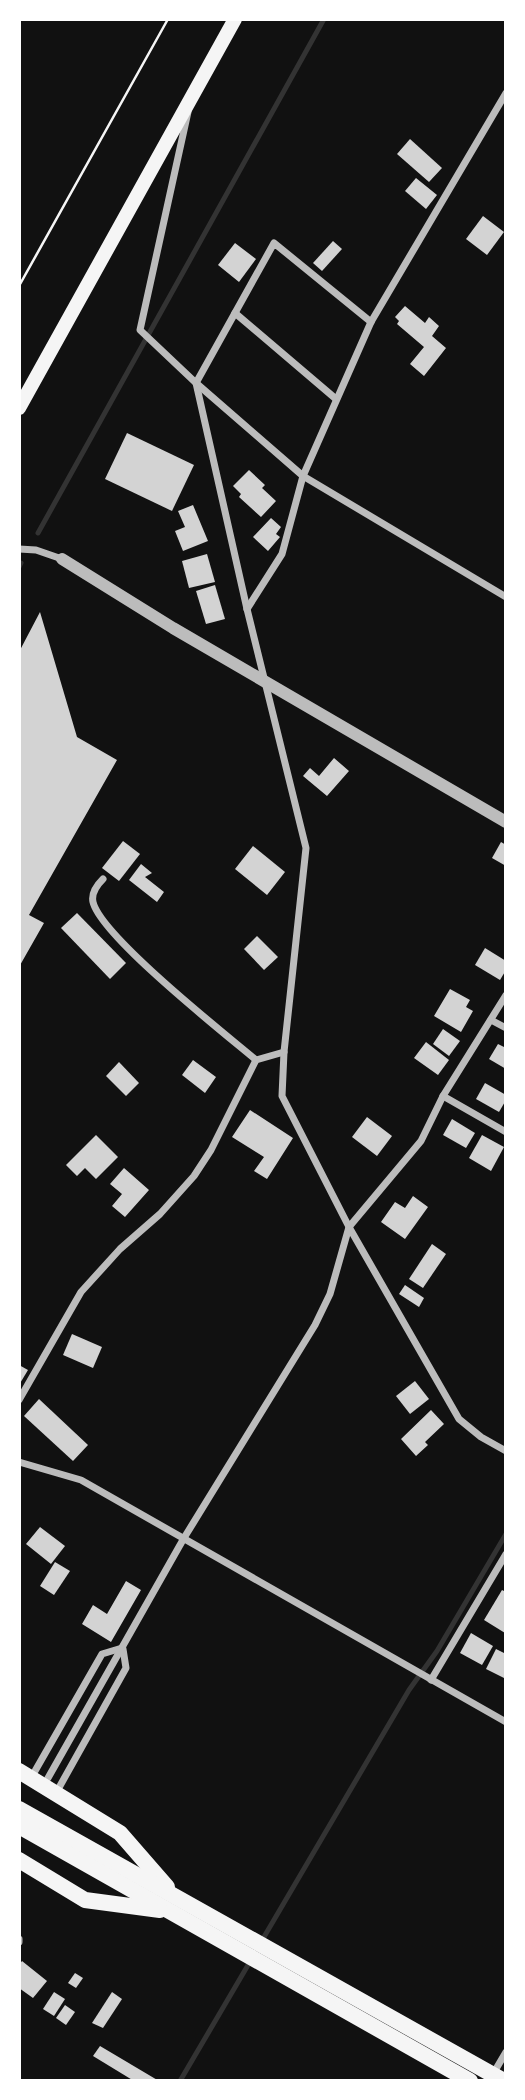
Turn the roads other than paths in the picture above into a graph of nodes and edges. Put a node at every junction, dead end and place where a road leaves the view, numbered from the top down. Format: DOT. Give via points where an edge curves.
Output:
graph roads {
  1 [pos="235,19"];
  2 [pos="506,93"];
  3 [pos="191,99"];
  4 [pos="235,313"];
  5 [pos="371,322"];
  6 [pos="195,383"];
  7 [pos="336,400"];
  8 [pos="19,408"];
  9 [pos="303,476"];
  10 [pos="19,549"];
  11 [pos="62,559"];
  12 [pos="506,597"];
  13 [pos="247,609"];
  14 [pos="266,682"];
  15 [pos="506,822"];
  16 [pos="103,878"];
  17 [pos="506,995"];
  18 [pos="491,1020"];
  19 [pos="506,1028"];
  20 [pos="284,1052"];
  21 [pos="256,1060"];
  22 [pos="443,1096"];
  23 [pos="506,1132"];
  24 [pos="349,1227"];
  25 [pos="19,1400"];
  26 [pos="506,1451"];
  27 [pos="19,1462"];
  28 [pos="184,1538"];
  29 [pos="506,1553"];
  30 [pos="123,1648"];
  31 [pos="431,1680"];
  32 [pos="504,1718"];
  33 [pos="25,1775"];
  34 [pos="48,1778"];
  35 [pos="56,1793"];
  36 [pos="19,1809"];
  37 [pos="19,1826"];
  38 [pos="19,1860"];
  39 [pos="173,1904"];
  40 [pos="506,2052"];
  41 [pos="498,2078"];
  42 [pos="470,2081"];
  1 -- 3 [label="main road"];
  2 -- 5 [label="street"];
  3 -- 6 [label="street" via="140,330"];
  3 -- 8 [label="main road"];
  4 -- 5 [label="street" via="274,243"];
  4 -- 6 [label="street"];
  4 -- 7 [label="street"];
  5 -- 7 [label="street"];
  6 -- 9 [label="street"];
  6 -- 13 [label="street"];
  7 -- 9 [label="street"];
  9 -- 12 [label="street"];
  9 -- 13 [label="street" via="282,554"];
  10 -- 11 [label="street"];
  11 -- 14 [label="street"];
  13 -- 14 [label="street"];
  14 -- 15 [label="street"];
  14 -- 20 [label="street" via="306,848"];
  16 -- 21 [label="street" via="94,888 93,902 102,919 132,952"];
  17 -- 18 [label="street"];
  18 -- 19 [label="street"];
  18 -- 22 [label="street"];
  20 -- 21 [label="street"];
  20 -- 24 [label="street" via="282,1096"];
  21 -- 25 [label="street" via="194,1176 81,1292"];
  22 -- 23 [label="street"];
  22 -- 24 [label="street" via="421,1141"];
  24 -- 26 [label="street" via="459,1419"];
  24 -- 28 [label="street" via="316,1325"];
  27 -- 28 [label="street" via="81,1480"];
  28 -- 30 [label="street"];
  28 -- 31 [label="street"];
  29 -- 31 [label="street"];
  30 -- 33 [label="street" via="102,1654"];
  30 -- 34 [label="street"];
  30 -- 35 [label="street" via="126,1668"];
  31 -- 32 [label="street"];
  33 -- 35 [label="main road"];
  35 -- 39 [label="main road" via="120,1833"];
  36 -- 39 [label="main road"];
  37 -- 39 [label="main road"];
  38 -- 39 [label="main road" via="85,1900"];
  39 -- 41 [label="main road"];
  39 -- 42 [label="main road"];
  40 -- 41 [label="street"];
}
